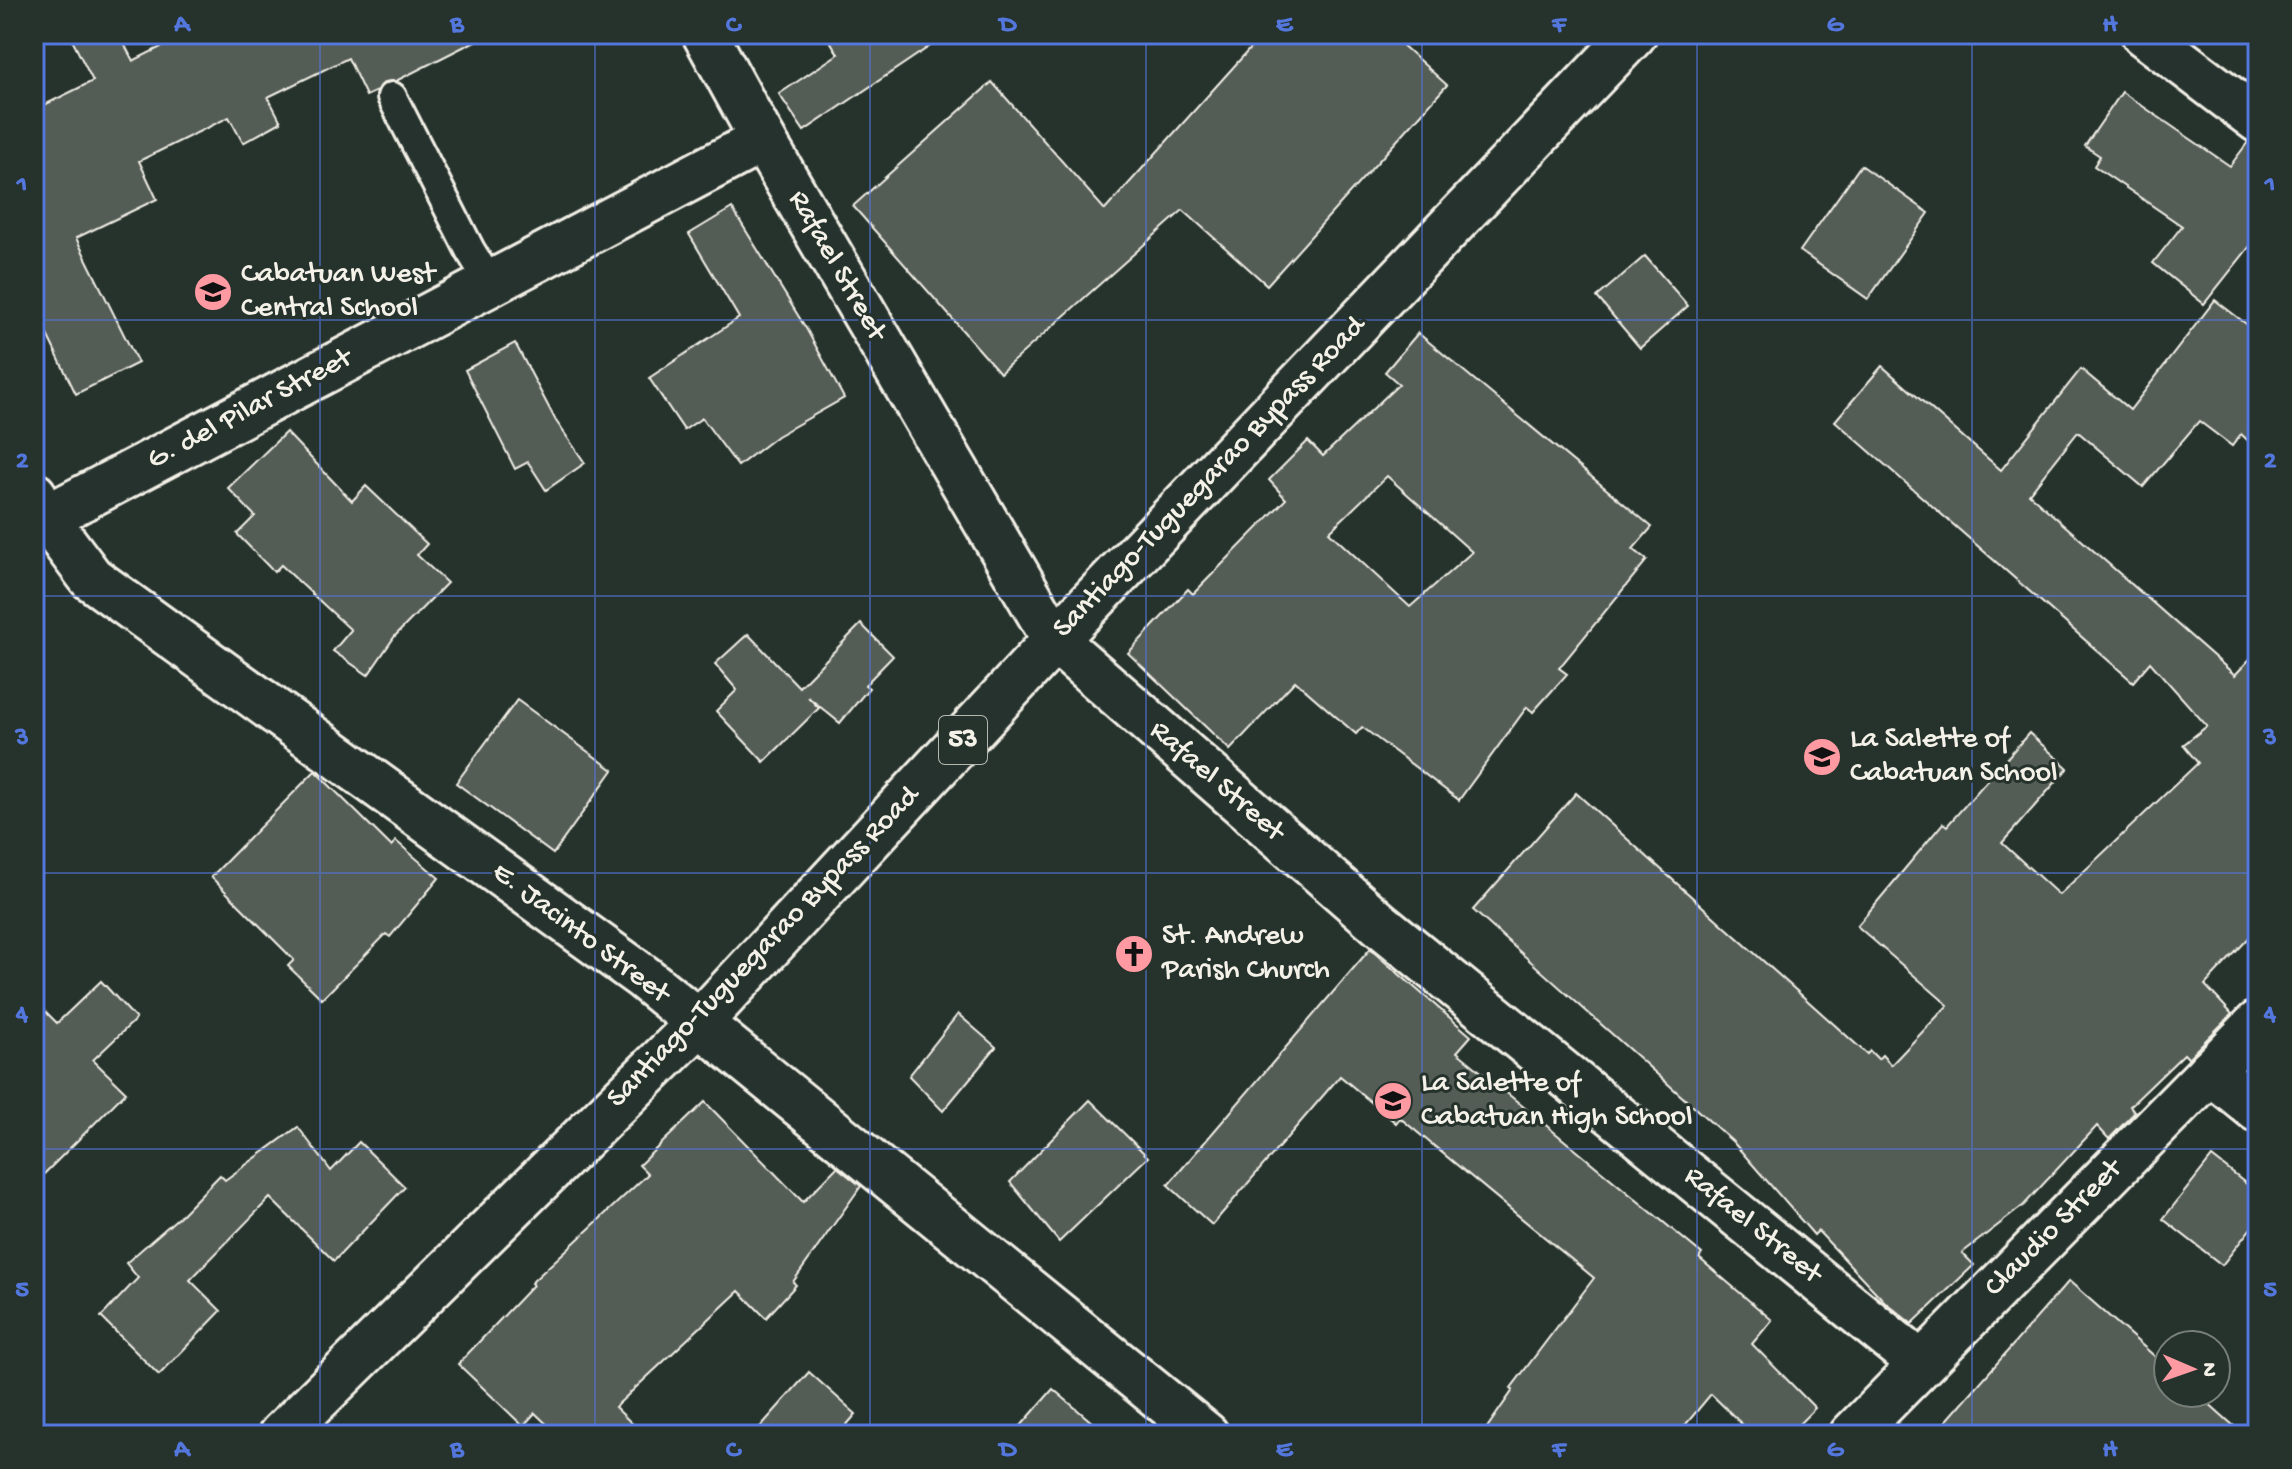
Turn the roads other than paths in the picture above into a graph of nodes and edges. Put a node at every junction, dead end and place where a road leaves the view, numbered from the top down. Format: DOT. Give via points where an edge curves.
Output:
graph roads {
  1 [pos="705,34"];
  2 [pos="1634,34"];
  3 [pos="2144,34"];
  4 [pos="392,97"];
  5 [pos="2258,120"];
  6 [pos="763,140"];
  7 [pos="490,283"];
  8 [pos="38,512"];
  9 [pos="1055,640"];
  10 [pos="2258,1023"];
  11 [pos="698,1024"];
  12 [pos="2210,1071"];
  13 [pos="2258,1110"];
  14 [pos="1921,1364"];
  15 [pos="281,1435"];
  16 [pos="1206,1435"];
  17 [pos="1852,1435"];
  1 -- 6 [label="main road, Rafael Street"];
  2 -- 9 [label="main road, Santiago-Tuguegarao Bypass Road / 53"];
  3 -- 5 [label="main road"];
  4 -- 7 [label="lane"];
  6 -- 7 [label="main road, G. del Pilar Street"];
  6 -- 9 [label="main road, Rafael Street"];
  7 -- 8 [label="main road, G. del Pilar Street"];
  8 -- 11 [label="main road, E. Jacinto Street" via="91,578 643,977"];
  9 -- 11 [label="main road, Santiago-Tuguegarao Bypass Road / 53"];
  9 -- 14 [label="main road, Rafael Street" via="1381,925"];
  10 -- 12 [label="main road, Claudio Street"];
  11 -- 15 [label="main road, Santiago-Tuguegarao Bypass Road / 53"];
  11 -- 16 [label="main road, E. Jacinto Street"];
  12 -- 13 [label="main road"];
  12 -- 14 [label="main road, Claudio Street"];
  14 -- 17 [label="main road, Claudio Street"];
}
